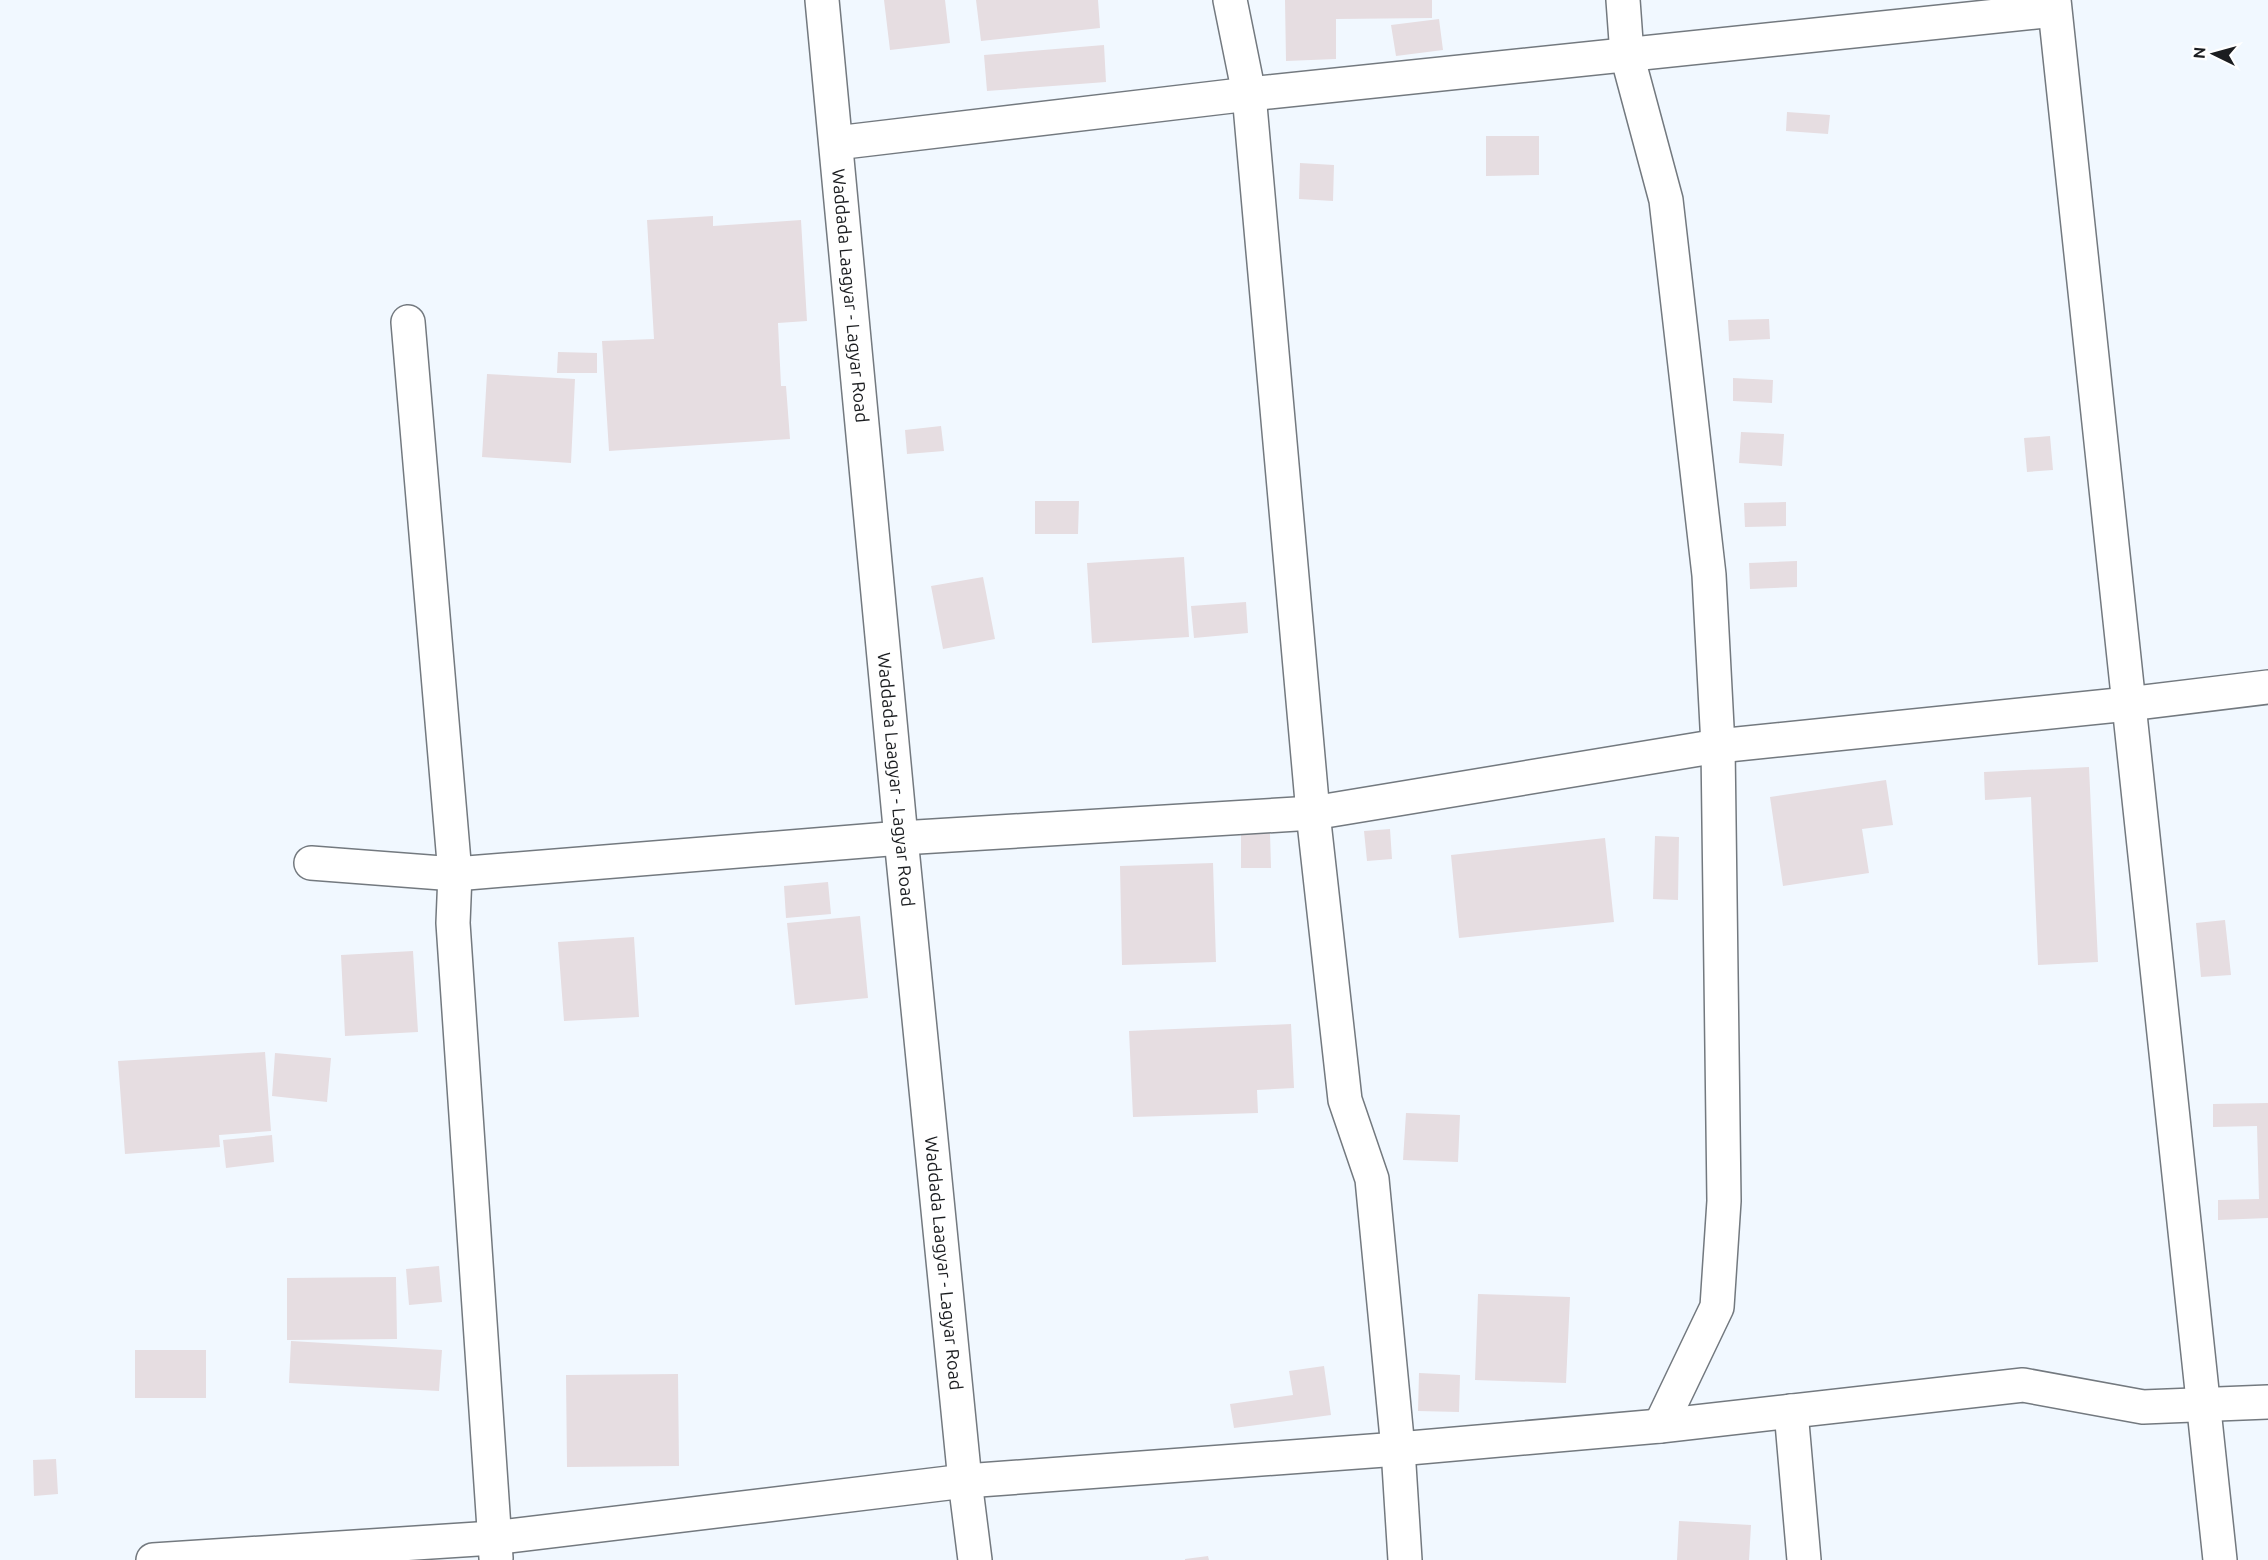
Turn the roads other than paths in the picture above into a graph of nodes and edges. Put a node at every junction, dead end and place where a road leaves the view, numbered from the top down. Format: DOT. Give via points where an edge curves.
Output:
graph roads {
  1 [pos="822,0"];
  2 [pos="1230,0"];
  3 [pos="1623,0"];
  4 [pos="2054,5"];
  5 [pos="1627,55"];
  6 [pos="1249,94"];
  7 [pos="836,143"];
  8 [pos="408,322"];
  9 [pos="2268,687"];
  10 [pos="2128,704"];
  11 [pos="1718,746"];
  12 [pos="1313,813"];
  13 [pos="901,838"];
  14 [pos="311,863"];
  15 [pos="454,874"];
  16 [pos="2268,1402"];
  17 [pos="2202,1405"];
  18 [pos="1791,1411"];
  19 [pos="1660,1425"];
  20 [pos="1398,1449"];
  21 [pos="965,1481"];
  22 [pos="494,1549"];
  23 [pos="153,1560"];
  24 [pos="975,1560"];
  25 [pos="1405,1560"];
  26 [pos="1804,1560"];
  27 [pos="2220,1560"];
  1 -- 7 [label="street, Waddada Laagyar - Lagyar Road"];
  2 -- 6 [label="street"];
  3 -- 5 [label="street"];
  4 -- 5 [label="street"];
  4 -- 10 [label="street"];
  5 -- 6 [label="street"];
  5 -- 11 [label="street" via="1666,200 1709,575"];
  6 -- 7 [label="street"];
  6 -- 12 [label="street"];
  7 -- 13 [label="street, Waddada Laagyar - Lagyar Road"];
  8 -- 15 [label="street"];
  9 -- 10 [label="street"];
  10 -- 11 [label="street"];
  10 -- 17 [label="street"];
  11 -- 12 [label="street"];
  11 -- 19 [label="street" via="1724,1200 1717,1307"];
  12 -- 13 [label="street"];
  12 -- 20 [label="street" via="1345,1100 1372,1179"];
  13 -- 15 [label="street"];
  13 -- 21 [label="street, Waddada Laagyar - Lagyar Road"];
  14 -- 15 [label="street"];
  15 -- 22 [label="street" via="453,923"];
  16 -- 17 [label="street"];
  17 -- 18 [label="street" via="2143,1407 2023,1385"];
  17 -- 27 [label="street"];
  18 -- 19 [label="street"];
  18 -- 26 [label="street"];
  19 -- 20 [label="street"];
  20 -- 21 [label="street"];
  20 -- 25 [label="street"];
  21 -- 22 [label="street"];
  21 -- 24 [label="street, Waddada Laagyar - Lagyar Road"];
  22 -- 23 [label="street"];
}
